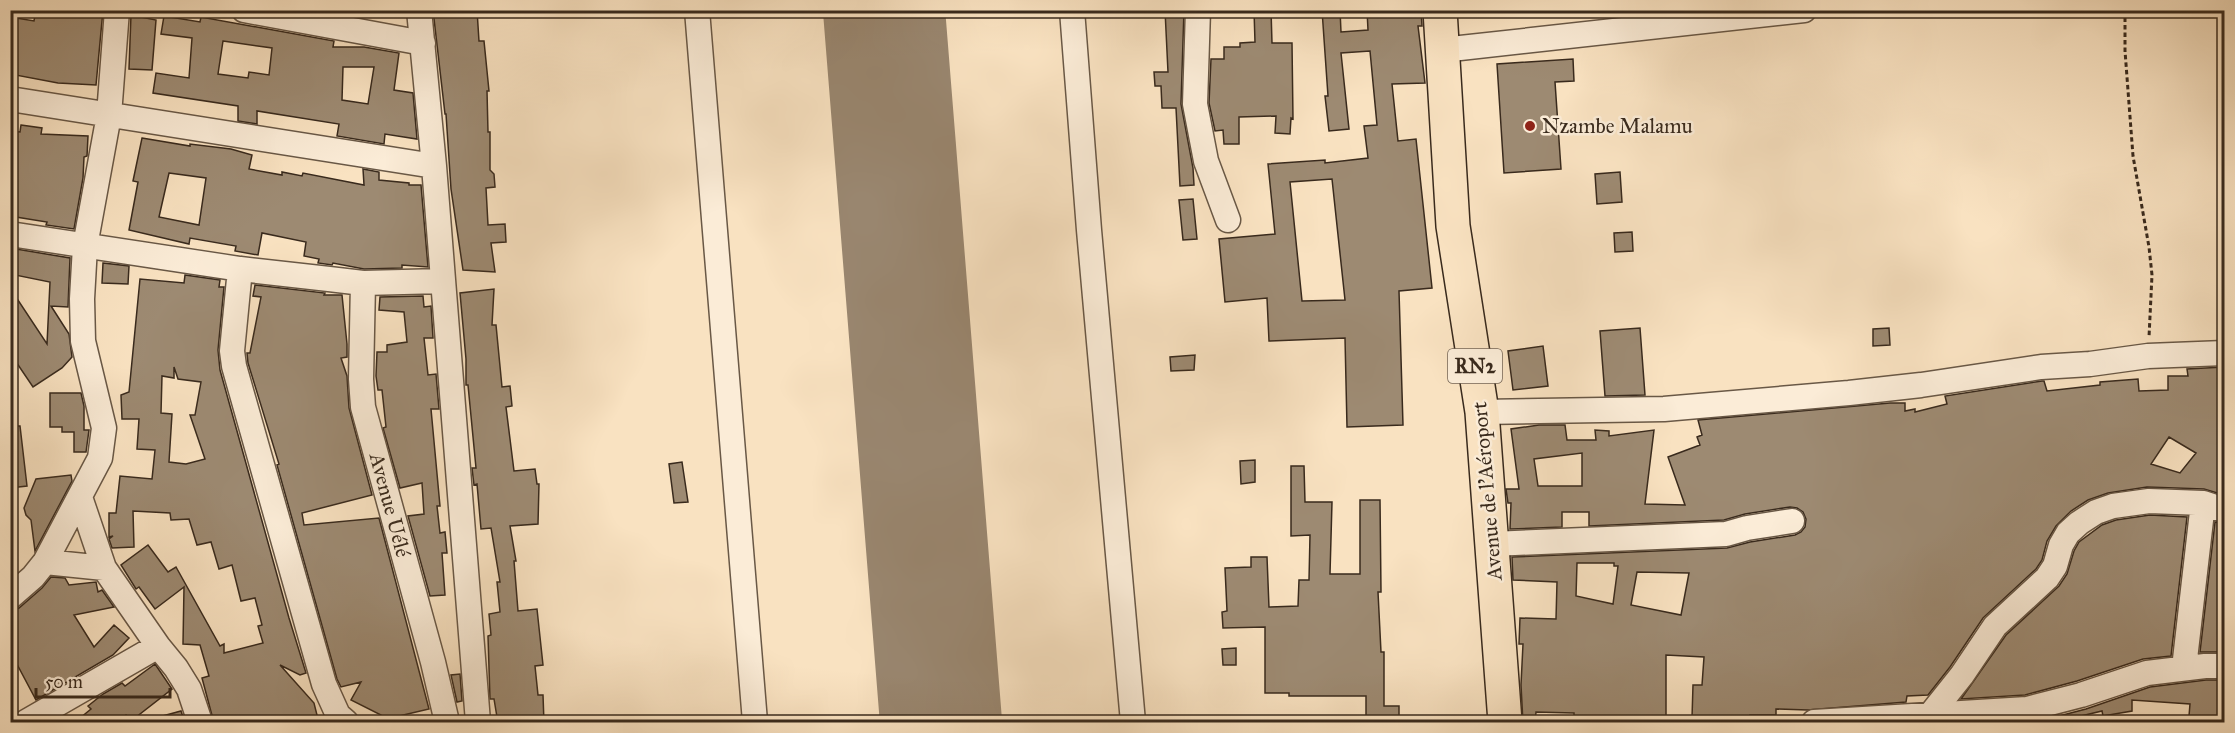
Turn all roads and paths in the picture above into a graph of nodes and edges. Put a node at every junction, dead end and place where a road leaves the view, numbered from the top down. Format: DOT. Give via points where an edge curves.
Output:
graph roads {
  1 [pos="117,10"];
  2 [pos="244,10"];
  3 [pos="419,10"];
  4 [pos="697,10"];
  5 [pos="1072,10"];
  6 [pos="1198,10"];
  7 [pos="1440,10"];
  8 [pos="1804,10"];
  9 [pos="2125,10"];
  10 [pos="423,43"];
  11 [pos="1442,50"];
  12 [pos="10,99"];
  13 [pos="109,115"];
  14 [pos="434,166"];
  15 [pos="1228,220"];
  16 [pos="10,234"];
  17 [pos="85,246"];
  18 [pos="240,269"];
  19 [pos="443,281"];
  20 [pos="363,283"];
  21 [pos="2224,353"];
  22 [pos="2148,356"];
  23 [pos="1482,412"];
  24 [pos="80,497"];
  25 [pos="2214,507"];
  26 [pos="1792,521"];
  27 [pos="1492,544"];
  28 [pos="45,562"];
  29 [pos="104,568"];
  30 [pos="10,597"];
  31 [pos="158,646"];
  32 [pos="2224,666"];
  33 [pos="2184,668"];
  34 [pos="1931,714"];
  35 [pos="1984,717"];
  36 [pos="26,723"];
  37 [pos="200,723"];
  38 [pos="346,723"];
  39 [pos="447,723"];
  40 [pos="478,723"];
  41 [pos="755,723"];
  42 [pos="1133,723"];
  43 [pos="1505,723"];
  44 [pos="1814,723"];
  1 -- 13 [label="street"];
  2 -- 10 [label="street"];
  3 -- 10 [label="street"];
  4 -- 41 [label="street"];
  5 -- 42 [label="street"];
  6 -- 15 [label="street" via="1195,104 1206,161"];
  7 -- 11 [label="highway, Avenue de l'Aéroport / RN2"];
  8 -- 11 [label="street"];
  9 -- 22 [label="path" via="2133,156 2152,275"];
  10 -- 14 [label="street"];
  11 -- 23 [label="highway, Avenue de l'Aéroport / RN2" via="1453,226"];
  12 -- 13 [label="street"];
  13 -- 14 [label="street"];
  13 -- 17 [label="street"];
  14 -- 19 [label="street"];
  16 -- 17 [label="street"];
  17 -- 18 [label="street"];
  17 -- 24 [label="street" via="83,340 104,428 100,458"];
  18 -- 20 [label="street"];
  18 -- 38 [label="street" via="234,366 324,684 338,716"];
  19 -- 20 [label="street"];
  19 -- 40 [label="street"];
  20 -- 39 [label="street, Avenue Uélé" via="363,407"];
  21 -- 22 [label="street"];
  22 -- 23 [label="street" via="1849,393 1664,409"];
  23 -- 27 [label="highway, Avenue de l'Aéroport / RN2"];
  24 -- 28 [label="street"];
  24 -- 29 [label="street"];
  25 -- 33 [label="street"];
  25 -- 34 [label="street" via="2149,501 2113,506 2079,523 2061,545 2047,578 1995,626"];
  26 -- 27 [label="street" via="1726,534"];
  27 -- 43 [label="highway, Avenue de l'Aéroport / RN2"];
  28 -- 29 [label="street"];
  28 -- 30 [label="street"];
  29 -- 31 [label="street"];
  31 -- 36 [label="street"];
  31 -- 37 [label="street" via="189,689"];
  32 -- 33 [label="street"];
  33 -- 35 [label="street" via="2147,673 2081,695"];
  34 -- 35 [label="street"];
  34 -- 44 [label="street"];
}
